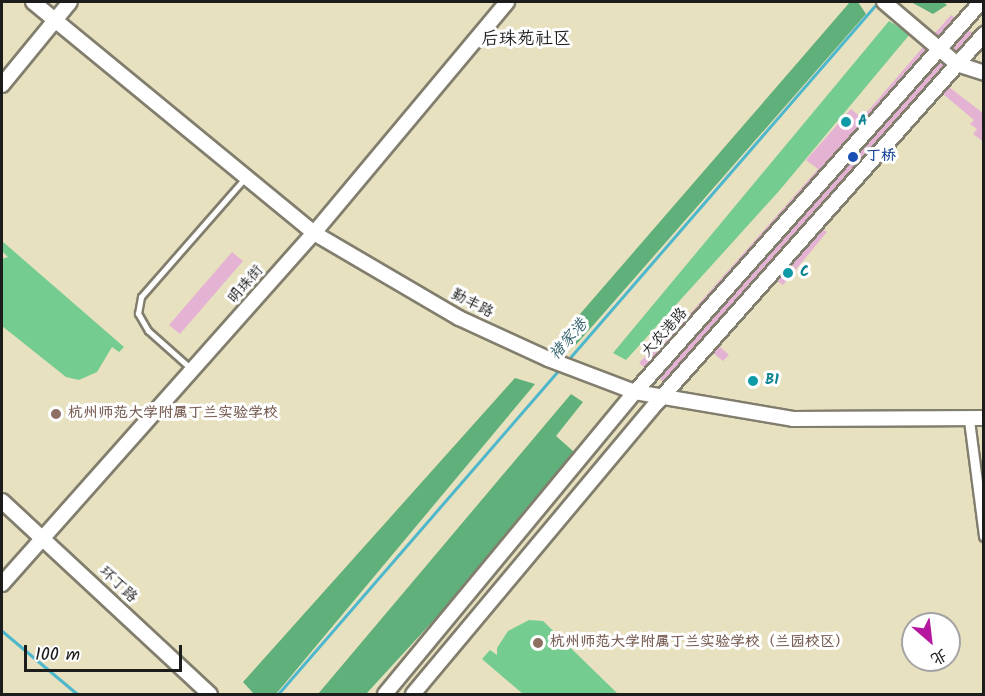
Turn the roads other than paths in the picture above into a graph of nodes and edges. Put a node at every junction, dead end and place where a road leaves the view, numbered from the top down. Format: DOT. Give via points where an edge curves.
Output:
graph roads {
  1 [pos="33,2"];
  2 [pos="70,2"];
  3 [pos="507,2"];
  4 [pos="885,2"];
  5 [pos="981,2"];
  6 [pos="57,21"];
  7 [pos="984,34"];
  8 [pos="939,49"];
  9 [pos="957,64"];
  10 [pos="984,73"];
  11 [pos="2,85"];
  12 [pos="246,176"];
  13 [pos="314,233"];
  14 [pos="193,371"];
  15 [pos="635,392"];
  16 [pos="661,398"];
  17 [pos="984,418"];
  18 [pos="969,420"];
  19 [pos="2,501"];
  20 [pos="984,536"];
  21 [pos="43,537"];
  22 [pos="2,584"];
  23 [pos="210,694"];
  24 [pos="385,694"];
  25 [pos="413,694"];
  1 -- 6 [label="main road, 勤丰路"];
  2 -- 6 [label="main road"];
  3 -- 13 [label="main road, 明珠街"];
  4 -- 8 [label="main road"];
  5 -- 8 [label="main road, 大农港路"];
  6 -- 11 [label="main road"];
  6 -- 12 [label="main road, 勤丰路"];
  7 -- 9 [label="main road"];
  8 -- 9 [label="main road"];
  8 -- 15 [label="main road, 大农港路"];
  9 -- 10 [label="main road"];
  9 -- 16 [label="main road"];
  12 -- 13 [label="main road, 勤丰路"];
  12 -- 14 [label="lane" via="141,297 138,314 148,331"];
  13 -- 14 [label="main road, 明珠街"];
  13 -- 15 [label="main road, 勤丰路" via="459,318 548,359"];
  14 -- 21 [label="main road, 明珠街"];
  15 -- 16 [label="main road, 勤丰路"];
  15 -- 24 [label="main road, 大农港路"];
  16 -- 18 [label="main road, 勤丰路" via="793,419"];
  16 -- 25 [label="main road"];
  17 -- 18 [label="main road, 勤丰路"];
  18 -- 20 [label="street"];
  19 -- 21 [label="main road, 环丁路"];
  21 -- 22 [label="main road, 明珠街"];
  21 -- 23 [label="main road, 环丁路"];
}
